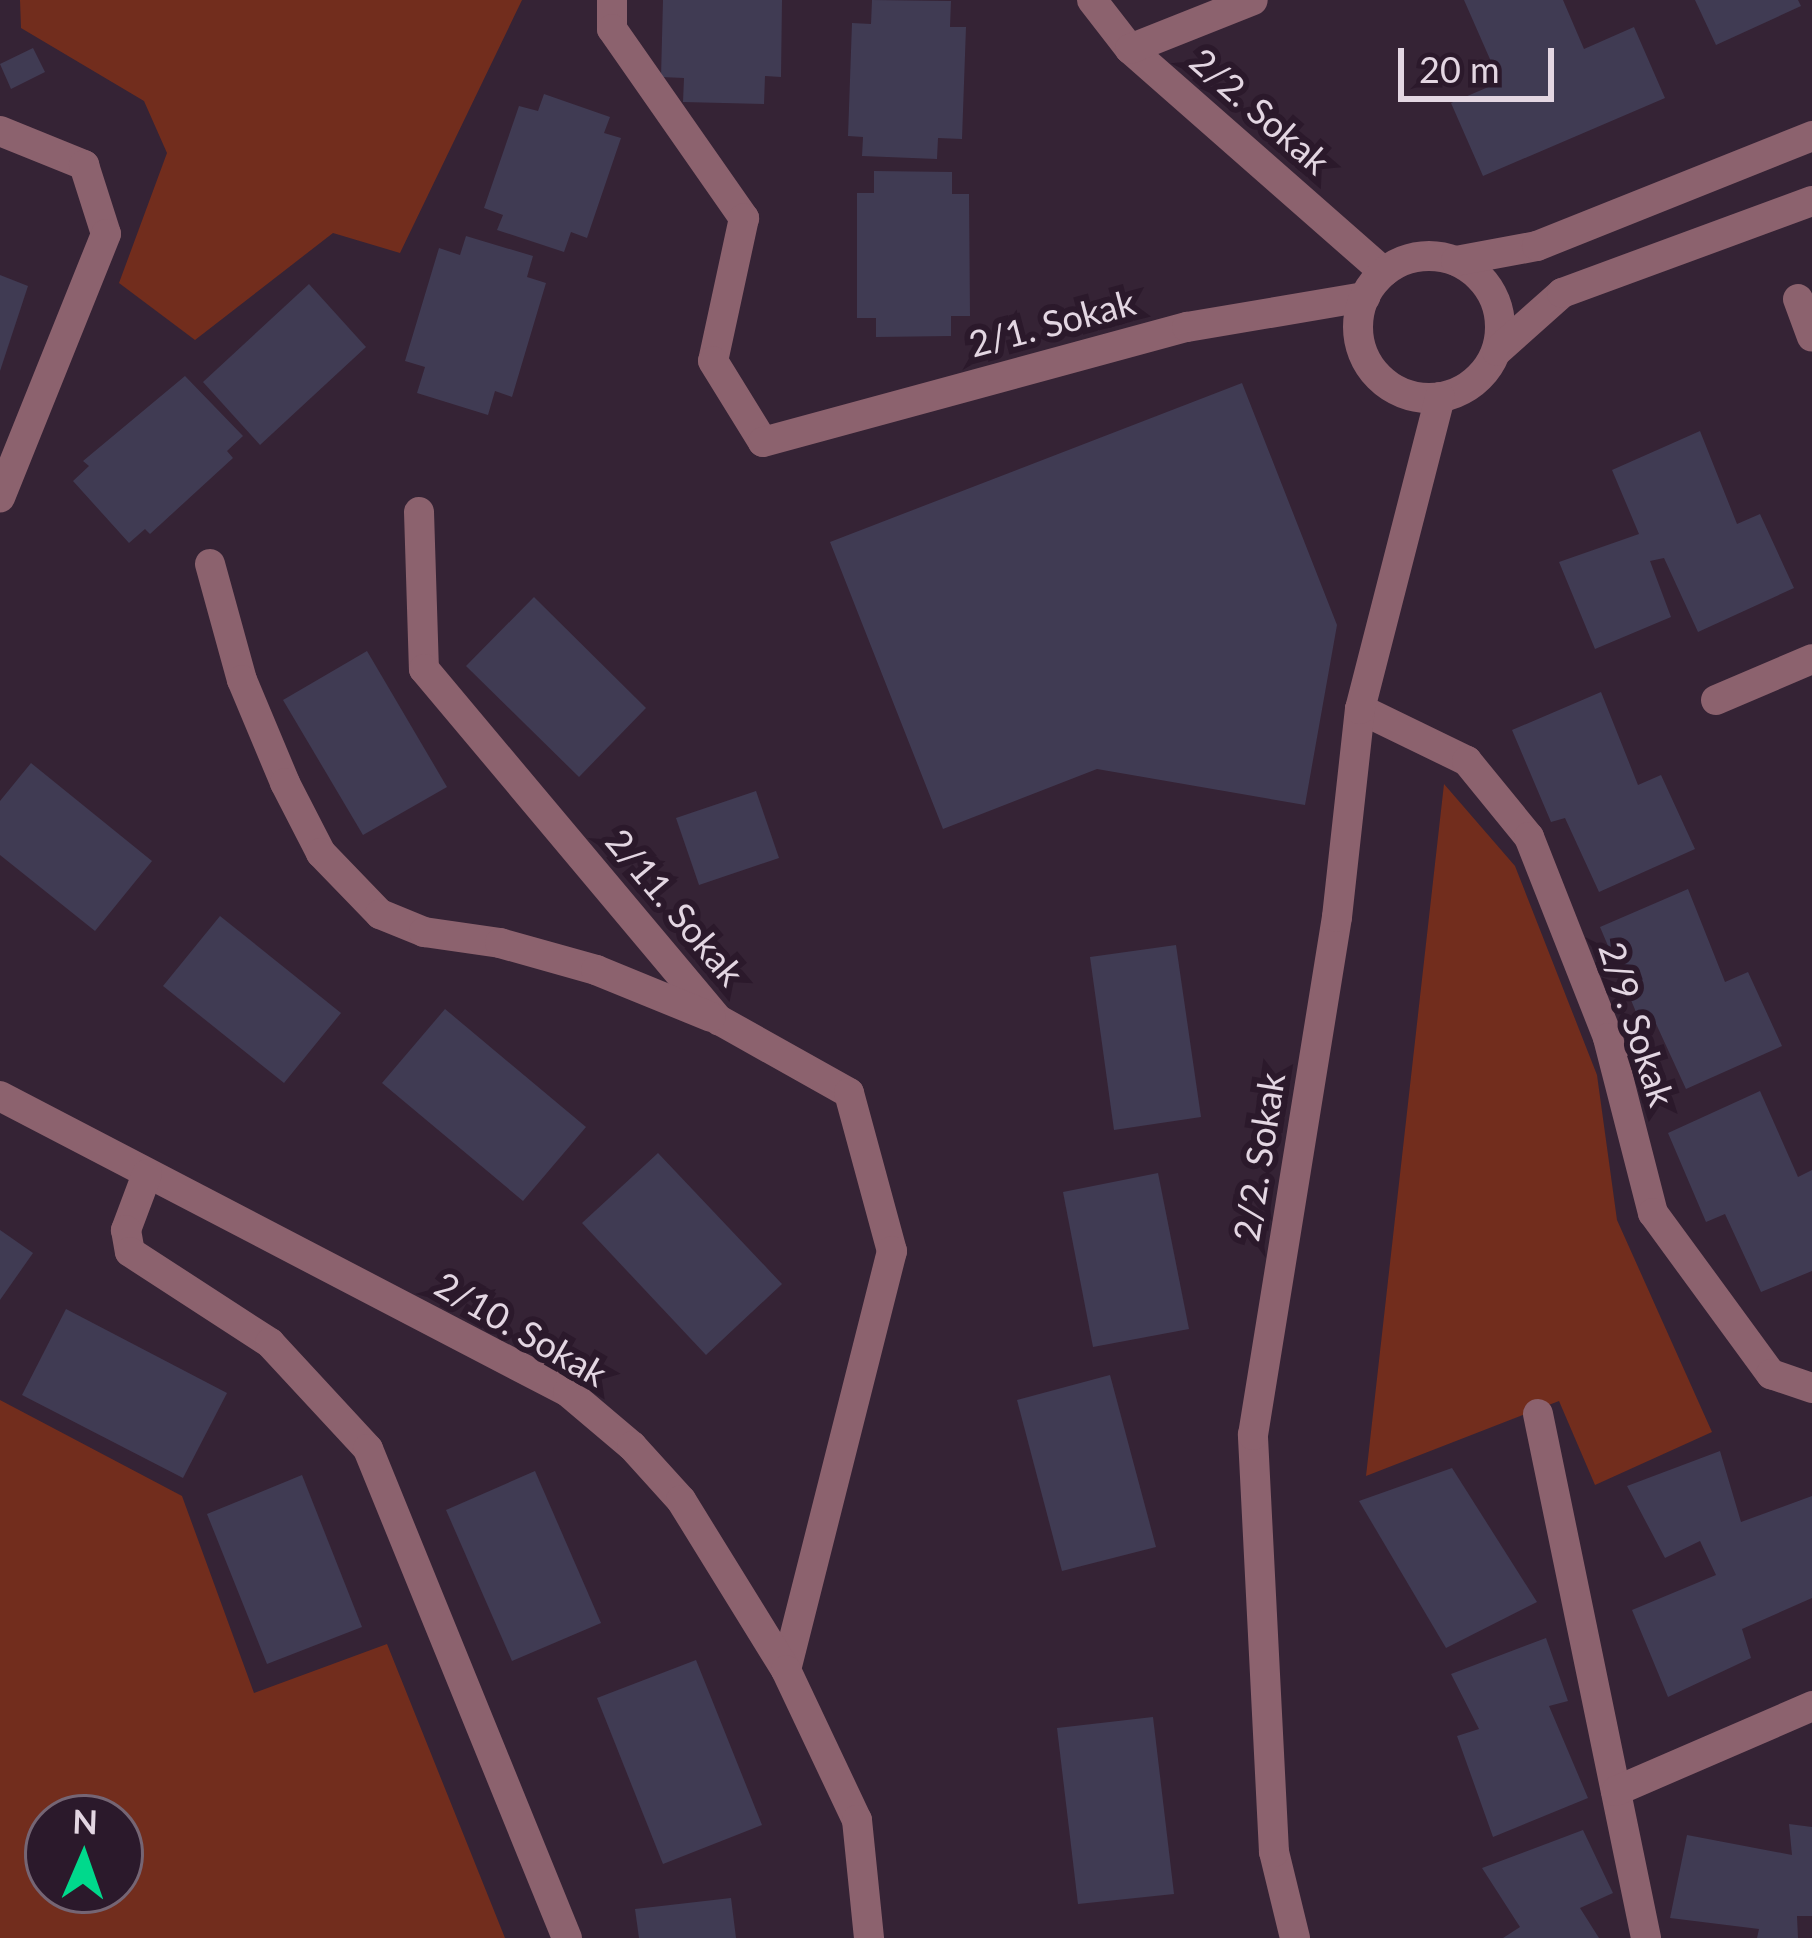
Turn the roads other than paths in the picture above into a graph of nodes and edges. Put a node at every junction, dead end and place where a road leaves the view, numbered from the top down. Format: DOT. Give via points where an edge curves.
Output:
graph roads {
  1 [pos="612,0"];
  2 [pos="1092,0"];
  3 [pos="1253,0"];
  4 [pos="1130,49"];
  5 [pos="0,130"];
  6 [pos="1812,136"];
  7 [pos="1812,201"];
  8 [pos="1456,261"];
  9 [pos="1384,272"];
  10 [pos="1364,297"];
  11 [pos="1798,299"];
  12 [pos="1812,337"];
  13 [pos="1497,351"];
  14 [pos="1440,397"];
  15 [pos="0,498"];
  16 [pos="419,512"];
  17 [pos="210,564"];
  18 [pos="1812,659"];
  19 [pos="1716,700"];
  20 [pos="1360,709"];
  21 [pos="719,1020"];
  22 [pos="0,1096"];
  23 [pos="147,1174"];
  24 [pos="1812,1388"];
  25 [pos="1538,1414"];
  26 [pos="786,1670"];
  27 [pos="1812,1706"];
  28 [pos="1616,1791"];
  29 [pos="567,1938"];
  30 [pos="869,1938"];
  31 [pos="1294,1938"];
  32 [pos="1646,1938"];
  1 -- 10 [label="street, 2/1. Sokak" via="612,29 744,218 713,362 763,442 1187,327"];
  2 -- 4 [label="street, 2/2. Sokak"];
  3 -- 4 [label="street"];
  4 -- 9 [label="street, 2/2. Sokak"];
  5 -- 15 [label="street" via="84,165 106,234"];
  6 -- 8 [label="street" via="1537,246"];
  7 -- 13 [label="street" via="1562,293"];
  8 -- 9 [label="street" via="1418,256"];
  8 -- 13 [label="street" via="1490,288 1501,329"];
  9 -- 10 [label="street"];
  10 -- 14 [label="street" via="1359,340 1379,378 1397,391"];
  11 -- 12 [label="street"];
  13 -- 14 [label="street" via="1474,382"];
  14 -- 20 [label="street, 2/2. Sokak"];
  16 -- 21 [label="street, 2/11. Sokak" via="424,670"];
  17 -- 21 [label="street" via="242,680 285,783 321,853 380,914 424,932 596,970"];
  18 -- 19 [label="street"];
  20 -- 24 [label="street, 2/9. Sokak" via="1467,761 1529,837 1608,1038 1653,1213 1771,1374"];
  20 -- 31 [label="street, 2/2. Sokak" via="1337,917 1253,1435 1274,1852"];
  21 -- 26 [label="street, 2/11. Sokak" via="849,1093 892,1251"];
  22 -- 23 [label="street, 2/10. Sokak"];
  23 -- 26 [label="street, 2/10. Sokak" via="568,1392 682,1500"];
  23 -- 29 [label="street" via="126,1230 130,1252 270,1343 368,1449"];
  25 -- 28 [label="street"];
  26 -- 30 [label="street, 2/10. Sokak" via="857,1820"];
  27 -- 28 [label="street"];
  28 -- 32 [label="street"];
}
